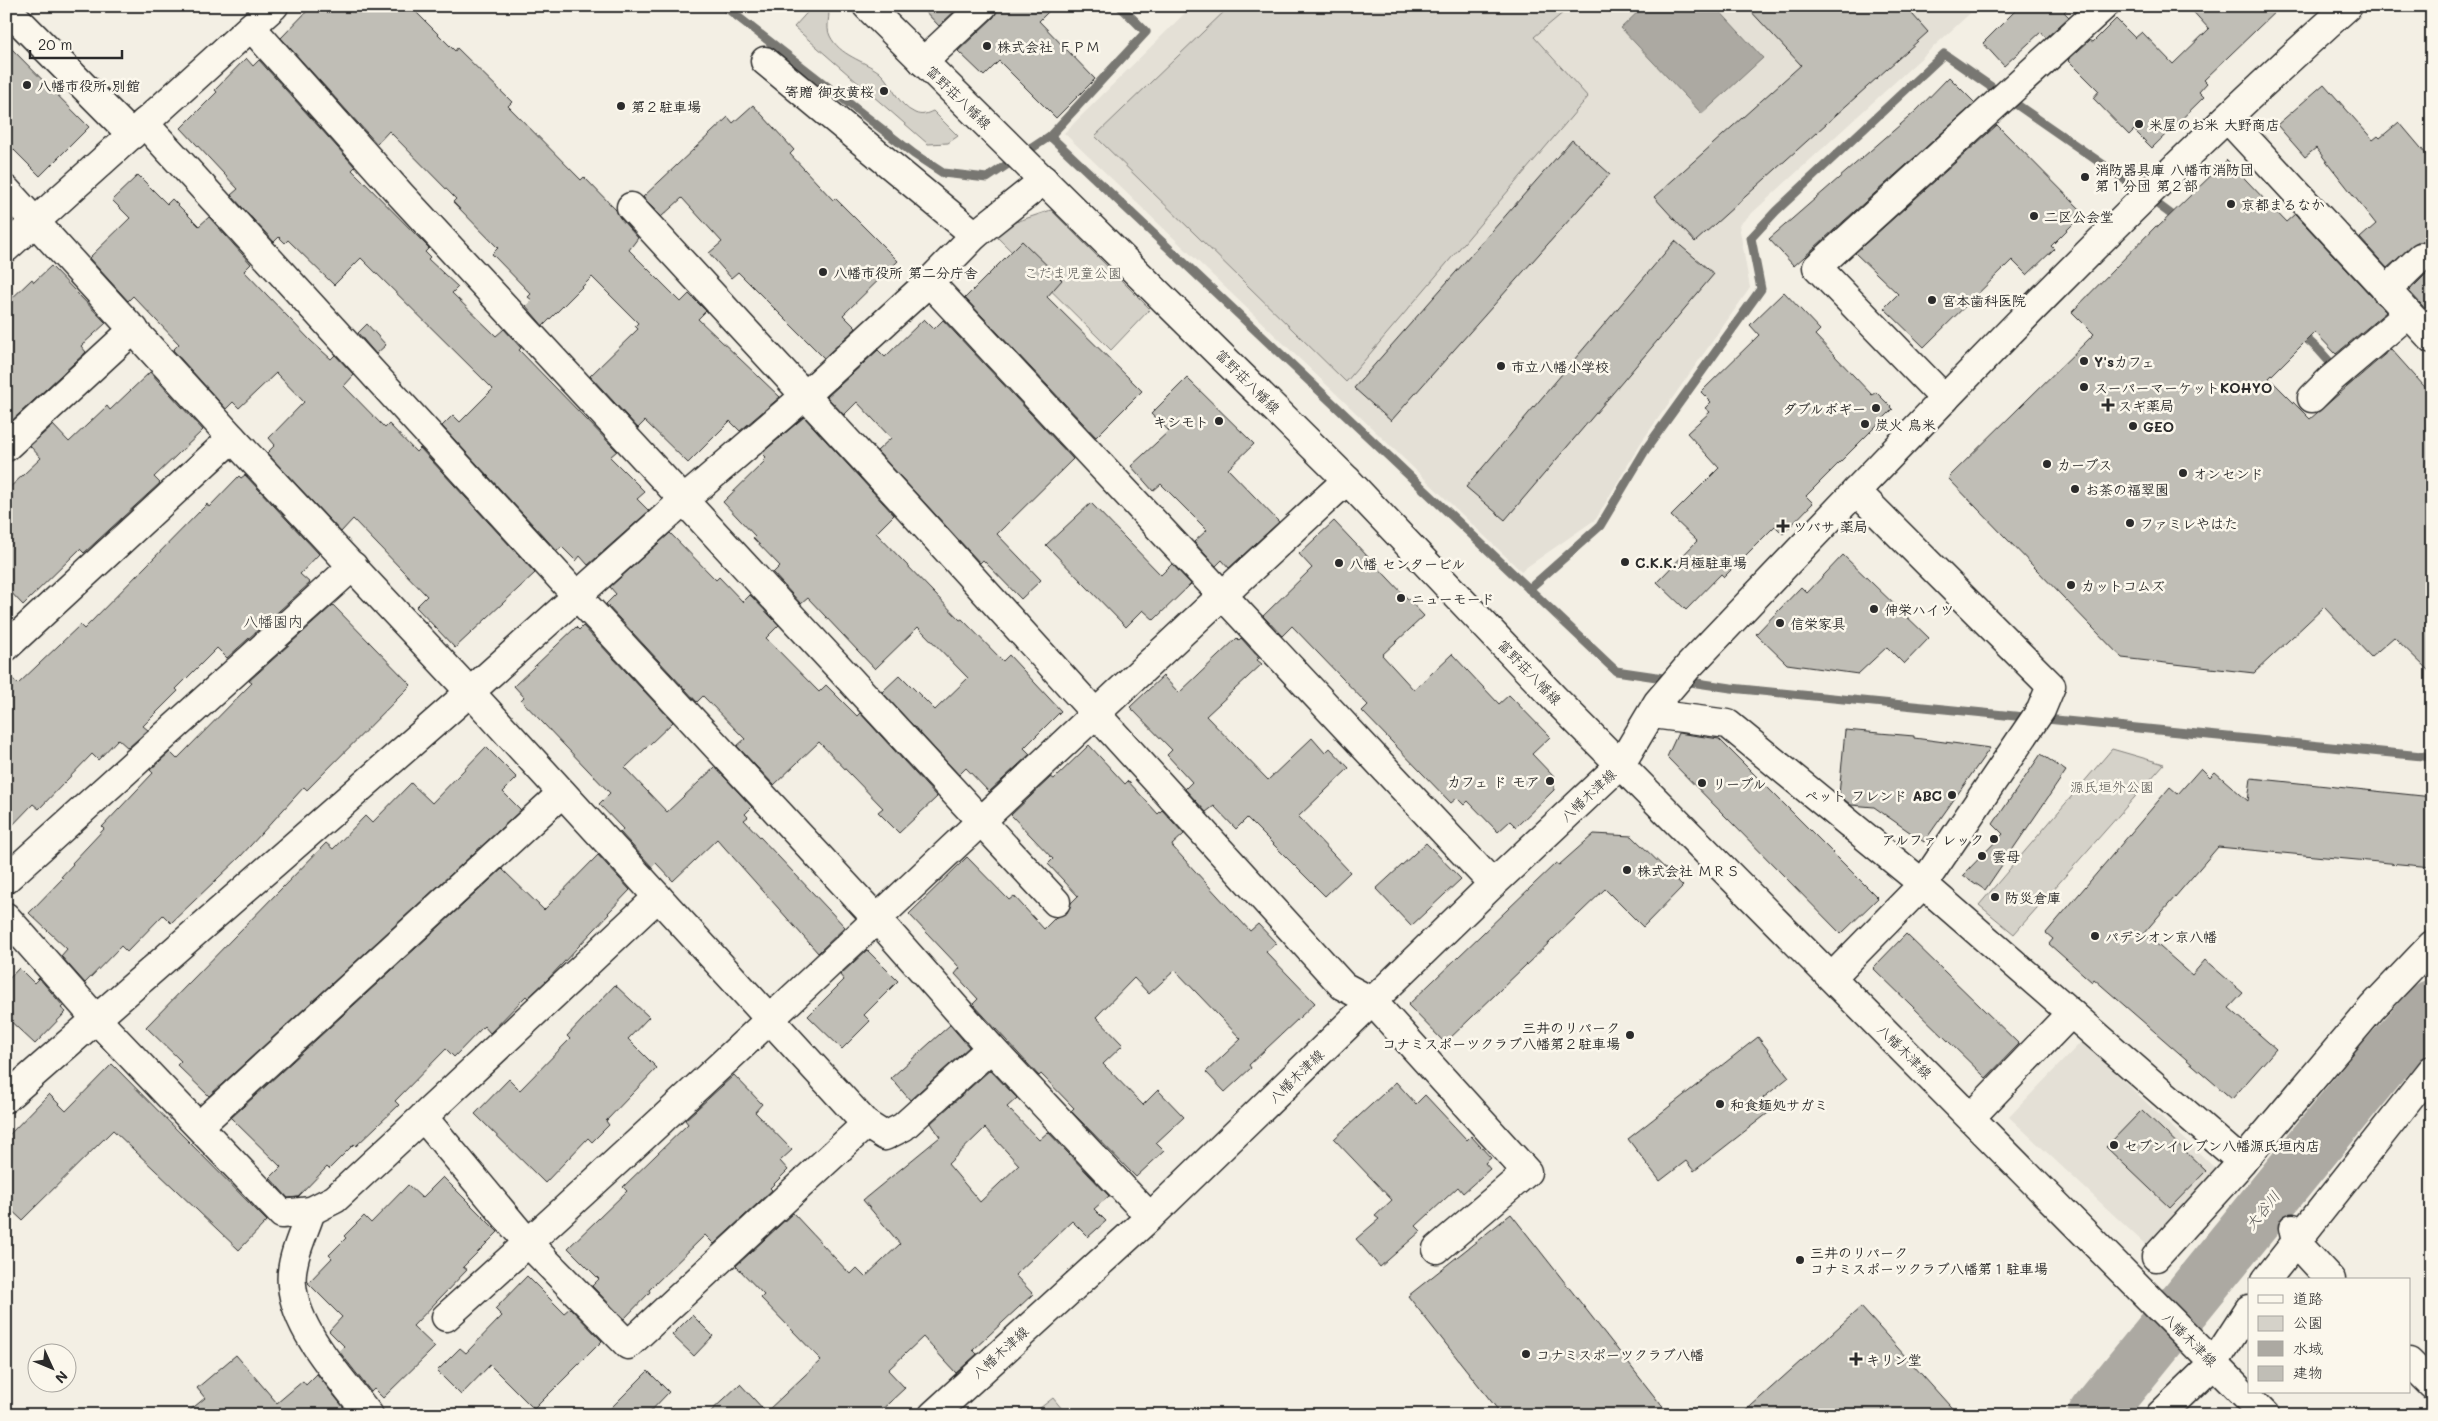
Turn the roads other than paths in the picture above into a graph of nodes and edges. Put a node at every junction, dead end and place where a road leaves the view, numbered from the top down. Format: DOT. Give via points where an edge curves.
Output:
graph roads {
  1 [pos="274,6"];
  2 [pos="867,6"];
  3 [pos="983,6"];
  4 [pos="2104,6"];
  5 [pos="2348,6"];
  6 [pos="6,8"];
  7 [pos="250,28"];
  8 [pos="765,61"];
  9 [pos="924,62"];
  10 [pos="2226,118"];
  11 [pos="138,129"];
  12 [pos="1044,180"];
  13 [pos="6,190"];
  14 [pos="631,207"];
  15 [pos="35,222"];
  16 [pos="975,235"];
  17 [pos="6,248"];
  18 [pos="2421,257"];
  19 [pos="929,282"];
  20 [pos="2386,291"];
  21 [pos="2408,314"];
  22 [pos="134,328"];
  23 [pos="2432,339"];
  24 [pos="2329,381"];
  25 [pos="806,395"];
  26 [pos="1945,399"];
  27 [pos="232,438"];
  28 [pos="6,447"];
  29 [pos="1347,480"];
  30 [pos="1856,491"];
  31 [pos="684,500"];
  32 [pos="352,566"];
  33 [pos="1222,594"];
  34 [pos="577,596"];
  35 [pos="6,647"];
  36 [pos="470,692"];
  37 [pos="1656,708"];
  38 [pos="1094,713"];
  39 [pos="1621,764"];
  40 [pos="562,793"];
  41 [pos="981,822"];
  42 [pos="6,879"];
  43 [pos="1493,884"];
  44 [pos="1923,884"];
  45 [pos="658,897"];
  46 [pos="1056,902"];
  47 [pos="6,917"];
  48 [pos="877,919"];
  49 [pos="2432,945"];
  50 [pos="1832,977"];
  51 [pos="1373,1002"];
  52 [pos="2071,1013"];
  53 [pos="97,1020"];
  54 [pos="768,1020"];
  55 [pos="992,1048"];
  56 [pos="2432,1070"];
  57 [pos="6,1098"];
  58 [pos="423,1117"];
  59 [pos="1971,1117"];
  60 [pos="866,1124"];
  61 [pos="199,1126"];
  62 [pos="2240,1169"];
  63 [pos="311,1211"];
  64 [pos="1150,1217"];
  65 [pos="2294,1235"];
  66 [pos="528,1243"];
  67 [pos="1436,1249"];
  68 [pos="2156,1257"];
  69 [pos="2267,1278"];
  70 [pos="2330,1278"];
  71 [pos="2248,1310"];
  72 [pos="446,1317"];
  73 [pos="2209,1358"];
  74 [pos="2410,1363"];
  75 [pos="2432,1385"];
  76 [pos="368,1415"];
  77 [pos="933,1415"];
  78 [pos="2160,1415"];
  79 [pos="2265,1415"];
  1 -- 7 [label="street"];
  2 -- 9 [label="street, 富野荘八幡線"];
  3 -- 9 [label="street"];
  4 -- 26 [label="street" via="1817,267"];
  5 -- 10 [label="street"];
  6 -- 11 [label="street"];
  7 -- 11 [label="street"];
  7 -- 31 [label="street"];
  8 -- 16 [label="street"];
  9 -- 12 [label="street, 富野荘八幡線"];
  10 -- 20 [label="street"];
  10 -- 26 [label="street"];
  11 -- 15 [label="street"];
  11 -- 34 [label="street"];
  12 -- 16 [label="street"];
  12 -- 29 [label="street, 富野荘八幡線"];
  13 -- 15 [label="street"];
  14 -- 25 [label="street"];
  15 -- 17 [label="street"];
  15 -- 22 [label="street"];
  16 -- 19 [label="street"];
  18 -- 20 [label="street"];
  19 -- 25 [label="street"];
  19 -- 33 [label="street"];
  20 -- 21 [label="street"];
  21 -- 23 [label="street"];
  21 -- 24 [label="street"];
  22 -- 27 [label="street"];
  22 -- 28 [label="street"];
  25 -- 31 [label="street"];
  25 -- 38 [label="street"];
  26 -- 30 [label="street"];
  27 -- 32 [label="street"];
  27 -- 35 [label="street"];
  29 -- 33 [label="street"];
  29 -- 39 [label="street, 富野荘八幡線"];
  30 -- 37 [label="street" via="1688,667"];
  30 -- 44 [label="street" via="2051,686 2041,710"];
  31 -- 34 [label="street"];
  31 -- 41 [label="street"];
  32 -- 36 [label="street"];
  32 -- 42 [label="street"];
  33 -- 38 [label="street"];
  33 -- 43 [label="street"];
  34 -- 36 [label="street"];
  34 -- 48 [label="street"];
  36 -- 40 [label="street"];
  36 -- 53 [label="street"];
  37 -- 39 [label="street"];
  37 -- 44 [label="street" via="1728,724"];
  38 -- 41 [label="street"];
  38 -- 51 [label="street" via="1343,986"];
  39 -- 43 [label="street, 八幡木津線"];
  39 -- 50 [label="street, 八幡木津線"];
  40 -- 45 [label="street"];
  40 -- 61 [label="street"];
  41 -- 46 [label="street"];
  41 -- 48 [label="street"];
  43 -- 51 [label="street, 八幡木津線"];
  44 -- 50 [label="street"];
  44 -- 52 [label="street"];
  45 -- 54 [label="street"];
  45 -- 58 [label="street"];
  47 -- 53 [label="street"];
  48 -- 54 [label="street"];
  48 -- 55 [label="street"];
  49 -- 62 [label="street" via="2372,1008"];
  50 -- 59 [label="street, 八幡木津線"];
  51 -- 64 [label="street, 八幡木津線"];
  51 -- 67 [label="street" via="1527,1172"];
  52 -- 59 [label="street"];
  52 -- 62 [label="street"];
  53 -- 57 [label="street"];
  53 -- 61 [label="street"];
  54 -- 60 [label="street"];
  54 -- 66 [label="street"];
  55 -- 60 [label="street" via="904,1127 885,1136"];
  55 -- 64 [label="street"];
  56 -- 65 [label="street"];
  58 -- 63 [label="street" via="335,1199"];
  58 -- 66 [label="street"];
  59 -- 73 [label="street, 八幡木津線"];
  60 -- 66 [label="street" via="628,1345"];
  61 -- 63 [label="street" via="282,1214"];
  62 -- 68 [label="street"];
  63 -- 76 [label="street" via="295,1258 292,1284 299,1310 304,1327"];
  64 -- 77 [label="street, 八幡木津線"];
  65 -- 69 [label="street"];
  65 -- 70 [label="street"];
  66 -- 72 [label="street"];
  71 -- 73 [label="street"];
  73 -- 78 [label="street"];
  73 -- 79 [label="street, 八幡木津線"];
  74 -- 75 [label="street"];
}
